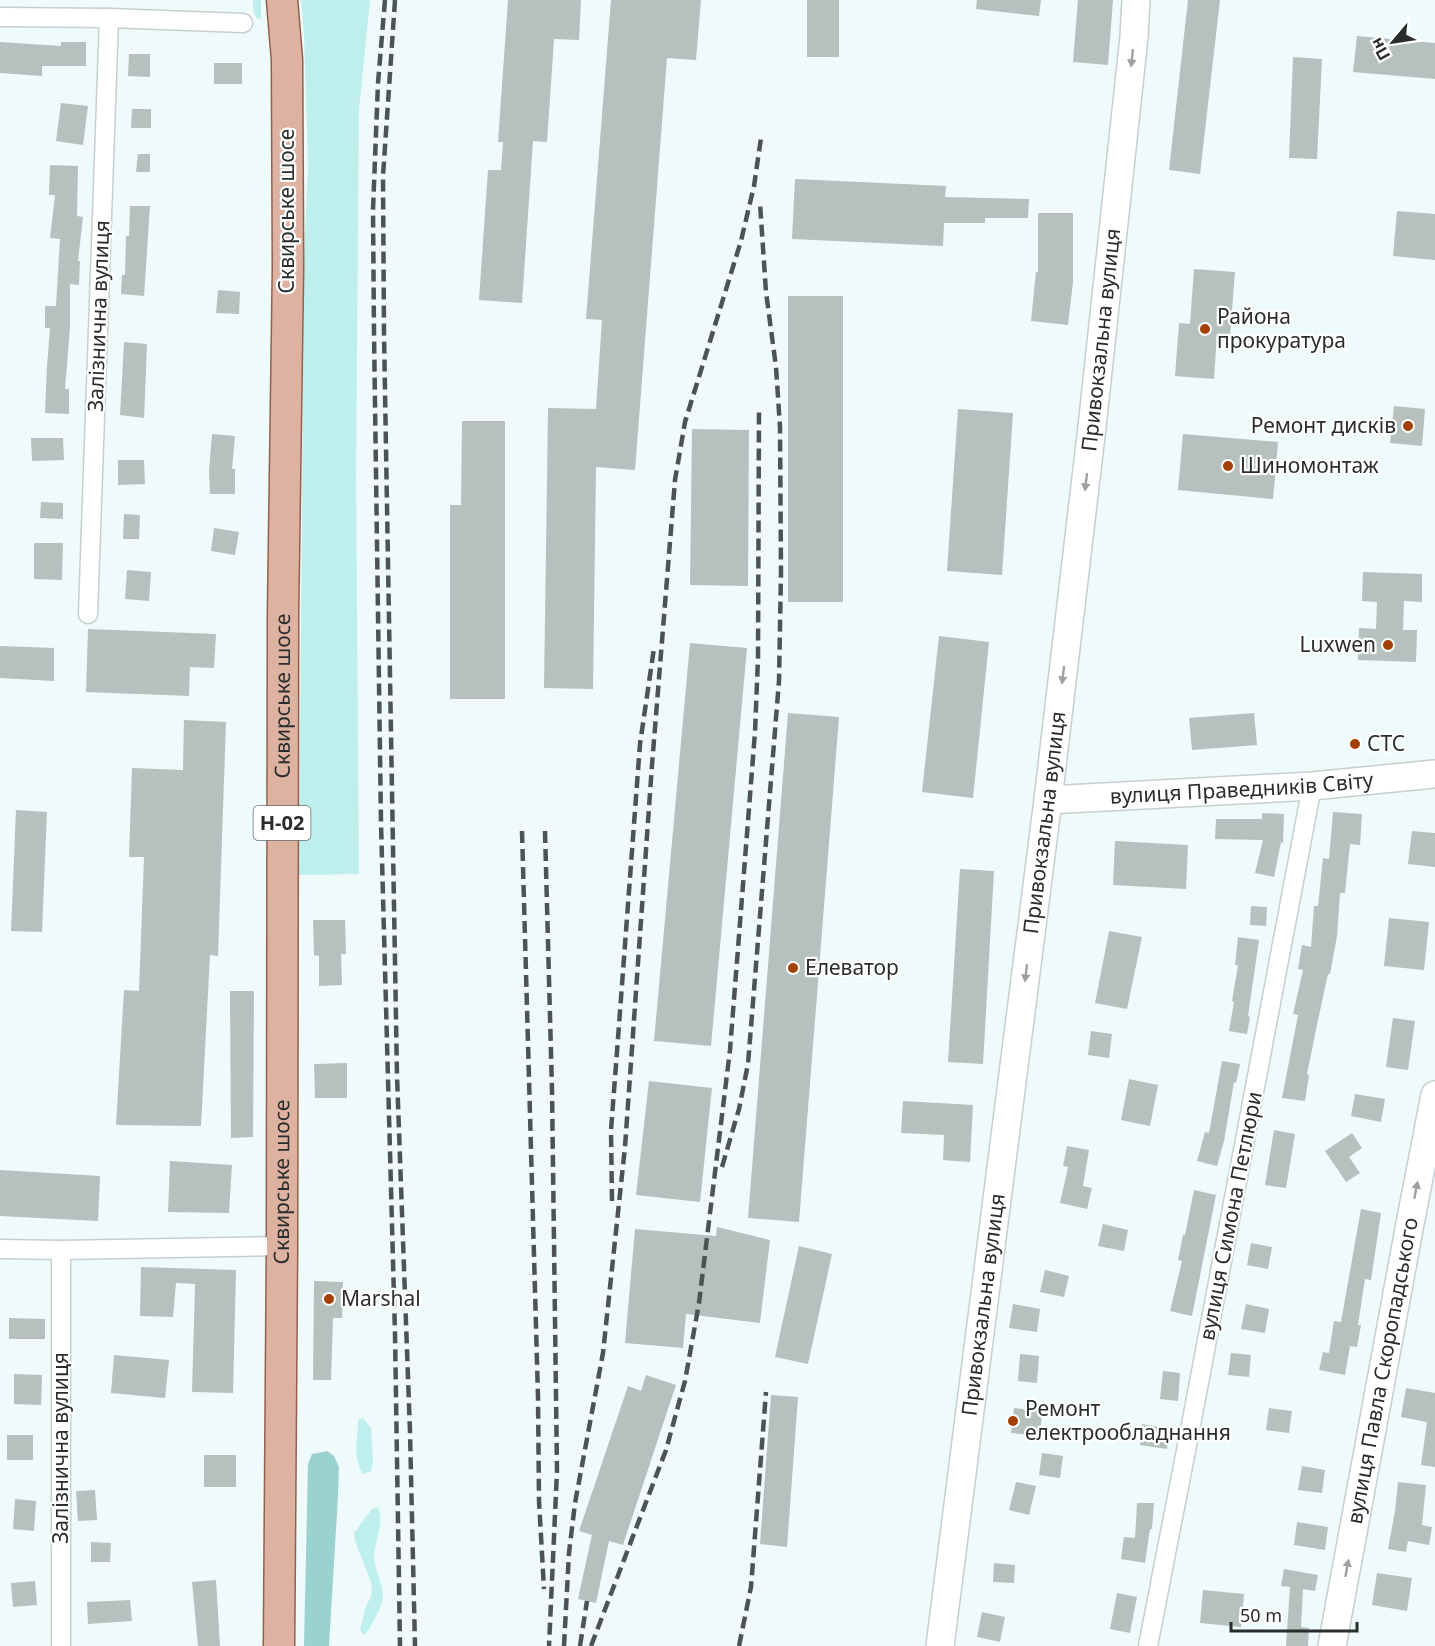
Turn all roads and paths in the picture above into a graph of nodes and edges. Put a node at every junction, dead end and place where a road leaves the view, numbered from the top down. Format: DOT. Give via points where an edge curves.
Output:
graph roads {
  1 [pos="282,0"];
  2 [pos="1136,0"];
  3 [pos="0,17"];
  4 [pos="109,18"];
  5 [pos="243,23"];
  6 [pos="88,614"];
  7 [pos="1435,774"];
  8 [pos="1312,786"];
  9 [pos="1048,800"];
  10 [pos="1435,1095"];
  11 [pos="282,1246"];
  12 [pos="0,1249"];
  13 [pos="61,1250"];
  14 [pos="61,1646"];
  15 [pos="279,1646"];
  16 [pos="940,1646"];
  17 [pos="1148,1646"];
  18 [pos="1332,1646"];
  1 -- 11 [label="main road, Сквирське шосе / Н-02" via="287,60 288,267"];
  2 -- 9 [label="street, Привокзальна вулиця, one-way" via="1095,404"];
  3 -- 4 [label="street"];
  4 -- 5 [label="street"];
  4 -- 6 [label="street, Залізнична вулиця"];
  7 -- 8 [label="street, вулиця Праведників Світу"];
  8 -- 9 [label="street, вулиця Праведників Світу"];
  8 -- 17 [label="street, вулиця Симона Петлюри"];
  9 -- 16 [label="street, Привокзальна вулиця, one-way"];
  18 -- 10 [label="street, вулиця Павла Скоропадського, one-way"];
  11 -- 13 [label="street"];
  11 -- 15 [label="main road, Сквирське шосе / Н-02"];
  12 -- 13 [label="street"];
  13 -- 14 [label="street, Залізнична вулиця"];
}
